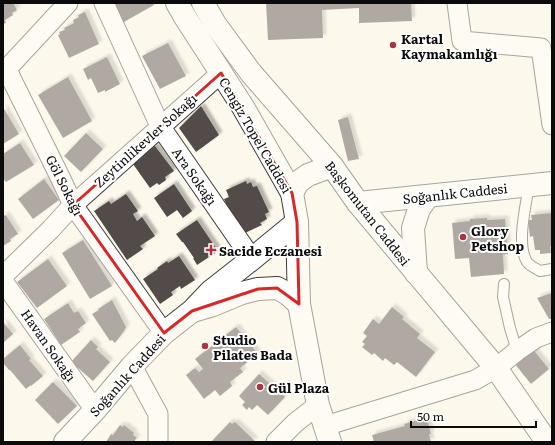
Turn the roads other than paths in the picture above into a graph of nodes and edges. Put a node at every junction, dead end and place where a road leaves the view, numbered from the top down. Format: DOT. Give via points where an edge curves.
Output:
graph roads {
  1 [pos="68,3"];
  2 [pos="104,3"];
  3 [pos="178,3"];
  4 [pos="203,3"];
  5 [pos="457,3"];
  6 [pos="5,71"];
  7 [pos="221,73"];
  8 [pos="552,124"];
  9 [pos="160,126"];
  10 [pos="332,166"];
  11 [pos="552,183"];
  12 [pos="529,185"];
  13 [pos="292,193"];
  14 [pos="428,196"];
  15 [pos="358,204"];
  16 [pos="73,205"];
  17 [pos="297,222"];
  18 [pos="252,259"];
  19 [pos="552,269"];
  20 [pos="416,273"];
  21 [pos="3,276"];
  22 [pos="3,281"];
  23 [pos="504,284"];
  24 [pos="299,304"];
  25 [pos="192,312"];
  26 [pos="552,332"];
  27 [pos="164,333"];
  28 [pos="517,351"];
  29 [pos="132,366"];
  30 [pos="496,368"];
  31 [pos="318,405"];
  32 [pos="95,410"];
  33 [pos="328,434"];
  34 [pos="65,442"];
  35 [pos="158,442"];
  36 [pos="276,442"];
  37 [pos="547,442"];
  1 -- 6 [label="street"];
  2 -- 9 [label="street, Ara Sokağı"];
  3 -- 7 [label="street, Cengiz Topel Caddesi"];
  4 -- 10 [label="street, Başkomutan Caddesi" via="251,73"];
  5 -- 8 [label="street" via="462,41 541,48"];
  6 -- 16 [label="street, Göl Sokağı"];
  7 -- 9 [label="street, Zeytinlikevler Sokağı"];
  7 -- 13 [label="street, Cengiz Topel Caddesi"];
  9 -- 16 [label="street, Zeytinlikevler Sokağı"];
  9 -- 18 [label="street, Ara Sokağı"];
  10 -- 13 [label="street" via="308,175 298,182"];
  10 -- 15 [label="street, Başkomutan Caddesi"];
  11 -- 12 [label="street, Soğanlık Caddesi"];
  12 -- 14 [label="street, Soğanlık Caddesi"];
  12 -- 19 [label="lane" via="524,217 523,254 530,266 540,271"];
  13 -- 17 [label="street, Cengiz Topel Caddesi"];
  14 -- 15 [label="street, Soğanlık Caddesi"];
  14 -- 20 [label="street" via="418,209 412,228"];
  15 -- 20 [label="street, Başkomutan Caddesi"];
  16 -- 21 [label="street, Zeytinlikevler Sokağı"];
  16 -- 27 [label="street, Göl Sokağı"];
  17 -- 18 [label="street, Soğanlık Caddesi"];
  17 -- 24 [label="street, Cengiz Topel Caddesi"];
  18 -- 25 [label="street, Soğanlık Caddesi" via="210,292"];
  20 -- 30 [label="street, Başkomutan Caddesi"];
  22 -- 32 [label="street, Havan Sokağı"];
  23 -- 28 [label="lane" via="503,296"];
  24 -- 25 [label="street, Soğanlık Caddesi" via="277,288 258,289"];
  24 -- 31 [label="street, Cengiz Topel Caddesi"];
  25 -- 27 [label="street, Soğanlık Caddesi"];
  26 -- 28 [label="street" via="536,338"];
  27 -- 29 [label="street, Soğanlık Caddesi"];
  28 -- 30 [label="street"];
  29 -- 32 [label="street, Soğanlık Caddesi"];
  29 -- 35 [label="street" via="158,414"];
  30 -- 33 [label="street" via="474,380"];
  30 -- 37 [label="street, Başkomutan Caddesi"];
  31 -- 33 [label="street, Cengiz Topel Caddesi"];
  31 -- 36 [label="street"];
  32 -- 34 [label="street, Soğanlık Caddesi"];
}
